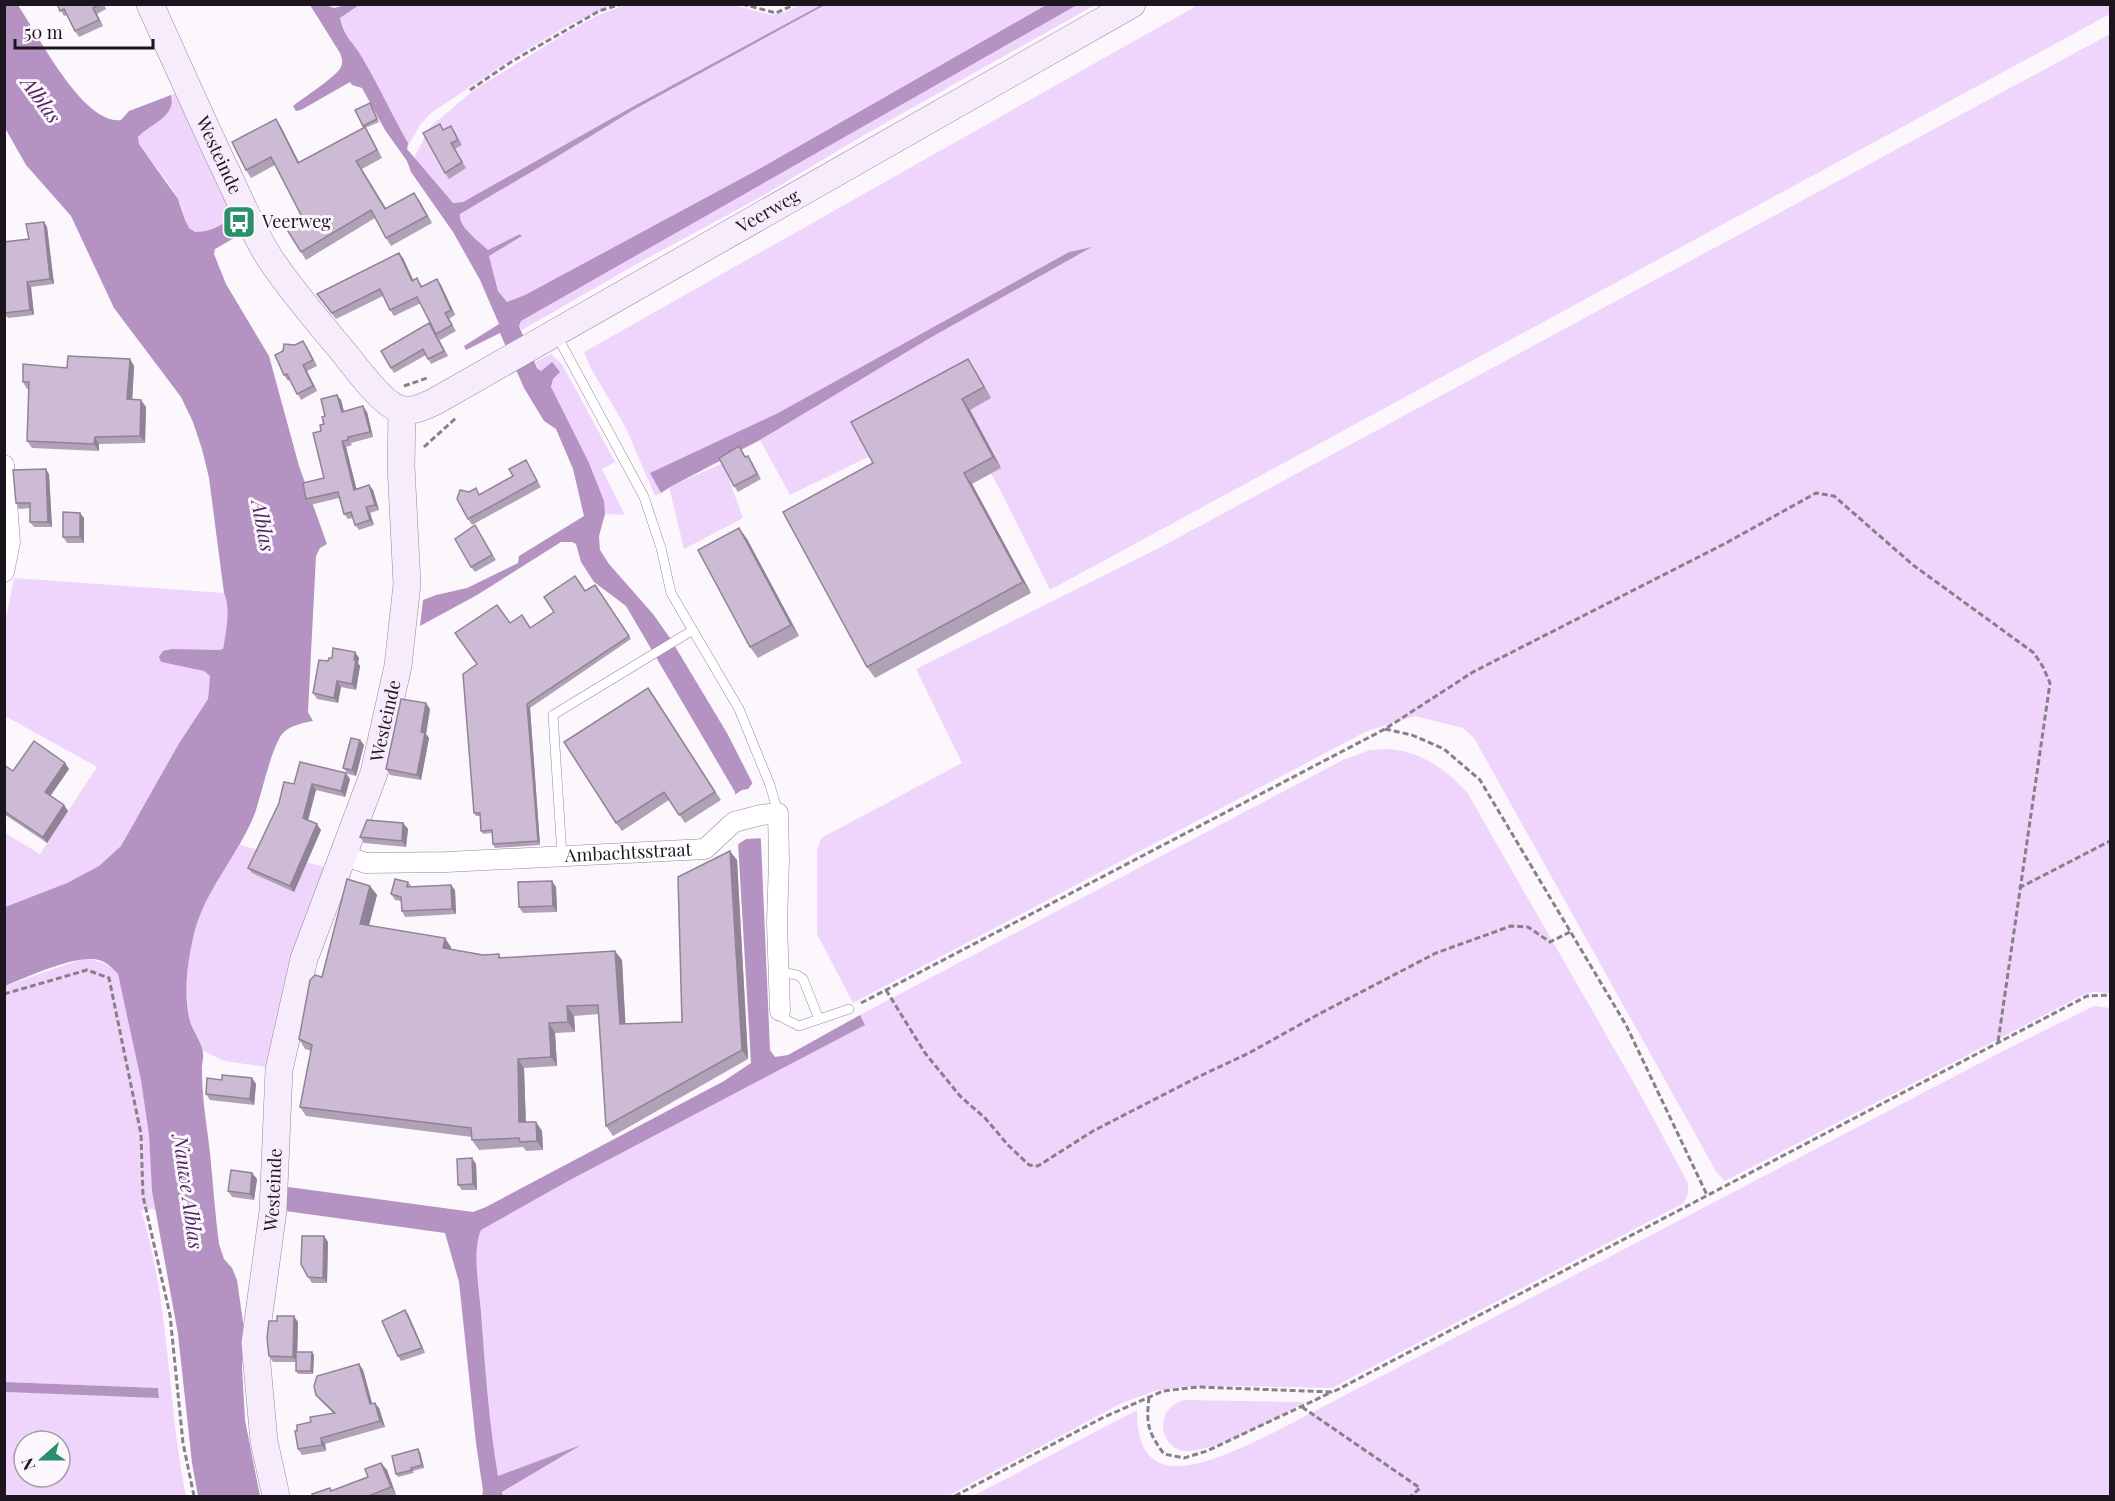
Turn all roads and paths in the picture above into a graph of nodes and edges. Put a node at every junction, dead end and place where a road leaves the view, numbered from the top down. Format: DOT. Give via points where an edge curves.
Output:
graph roads {
  1 [pos="150,4"];
  2 [pos="622,4"];
  3 [pos="742,4"];
  4 [pos="796,4"];
  5 [pos="1132,4"];
  6 [pos="470,90"];
  7 [pos="546,337"];
  8 [pos="402,410"];
  9 [pos="462,412"];
  10 [pos="4,465"];
  11 [pos="401,466"];
  12 [pos="4,572"];
  13 [pos="693,630"];
  14 [pos="1385,729"];
  15 [pos="770,814"];
  16 [pos="2110,841"];
  17 [pos="342,855"];
  18 [pos="562,856"];
  19 [pos="2019,888"];
  20 [pos="1570,932"];
  21 [pos="780,972"];
  22 [pos="886,990"];
  23 [pos="4,994"];
  24 [pos="2110,995"];
  25 [pos="849,1009"];
  26 [pos="780,1011"];
  27 [pos="819,1019"];
  28 [pos="1998,1042"];
  29 [pos="1707,1195"];
  30 [pos="1333,1392"];
  31 [pos="1149,1397"];
  32 [pos="1302,1407"];
  33 [pos="194,1497"];
  34 [pos="276,1497"];
  35 [pos="955,1497"];
  36 [pos="1411,1497"];
  1 -- 8 [label="street, Westeinde" via="268,255 293,292 362,374 388,403"];
  2 -- 6 [label="path" via="599,11"];
  3 -- 4 [label="path" via="776,13"];
  5 -- 7 [label="street, Veerweg"];
  7 -- 8 [label="street, Veerweg" via="423,408"];
  7 -- 13 [label="lane" via="644,497 661,548 670,593"];
  8 -- 11 [label="street, Westeinde"];
  9 -- 11 [label="path"];
  10 -- 12 [label="street" via="10,542"];
  11 -- 17 [label="street, Westeinde" via="407,584 398,666 374,773"];
  13 -- 15 [label="lane" via="739,709 770,785"];
  13 -- 18 [label="lane" via="553,715"];
  14 -- 19 [label="path" via="1473,672 1816,493 1834,496 1913,565 2034,653 2043,667 2050,683"];
  14 -- 20 [label="path" via="1444,749 1480,780"];
  14 -- 22 [label="path"];
  15 -- 18 [label="street, Ambachtsstraat" via="734,822 705,849"];
  15 -- 21 [label="street" via="779,859"];
  16 -- 19 [label="path"];
  17 -- 18 [label="street, Ambachtsstraat" via="366,863"];
  17 -- 34 [label="street, Westeinde" via="304,959 279,1070 273,1211 255,1343 264,1441"];
  19 -- 28 [label="path"];
  20 -- 22 [label="path" via="1550,942 1528,927 1511,926 1436,953 1093,1131 1038,1166 1029,1165 960,1096 925,1053"];
  20 -- 29 [label="path" via="1626,1025"];
  21 -- 26 [label="street"];
  21 -- 27 [label="lane" via="803,979"];
  22 -- 25 [label="path"];
  23 -- 33 [label="path" via="87,970 109,978 141,1134 143,1196 170,1315 183,1443"];
  24 -- 28 [label="path" via="2087,996"];
  25 -- 27 [label="lane"];
  26 -- 27 [label="lane" via="785,1019 799,1026"];
  28 -- 29 [label="path"];
  29 -- 30 [label="path"];
  30 -- 31 [label="path" via="1198,1387 1163,1391"];
  30 -- 32 [label="path"];
  31 -- 32 [label="path" via="1146,1419 1152,1437 1164,1454 1184,1458 1208,1451"];
  31 -- 35 [label="path"];
  32 -- 36 [label="path" via="1420,1488"];
}
